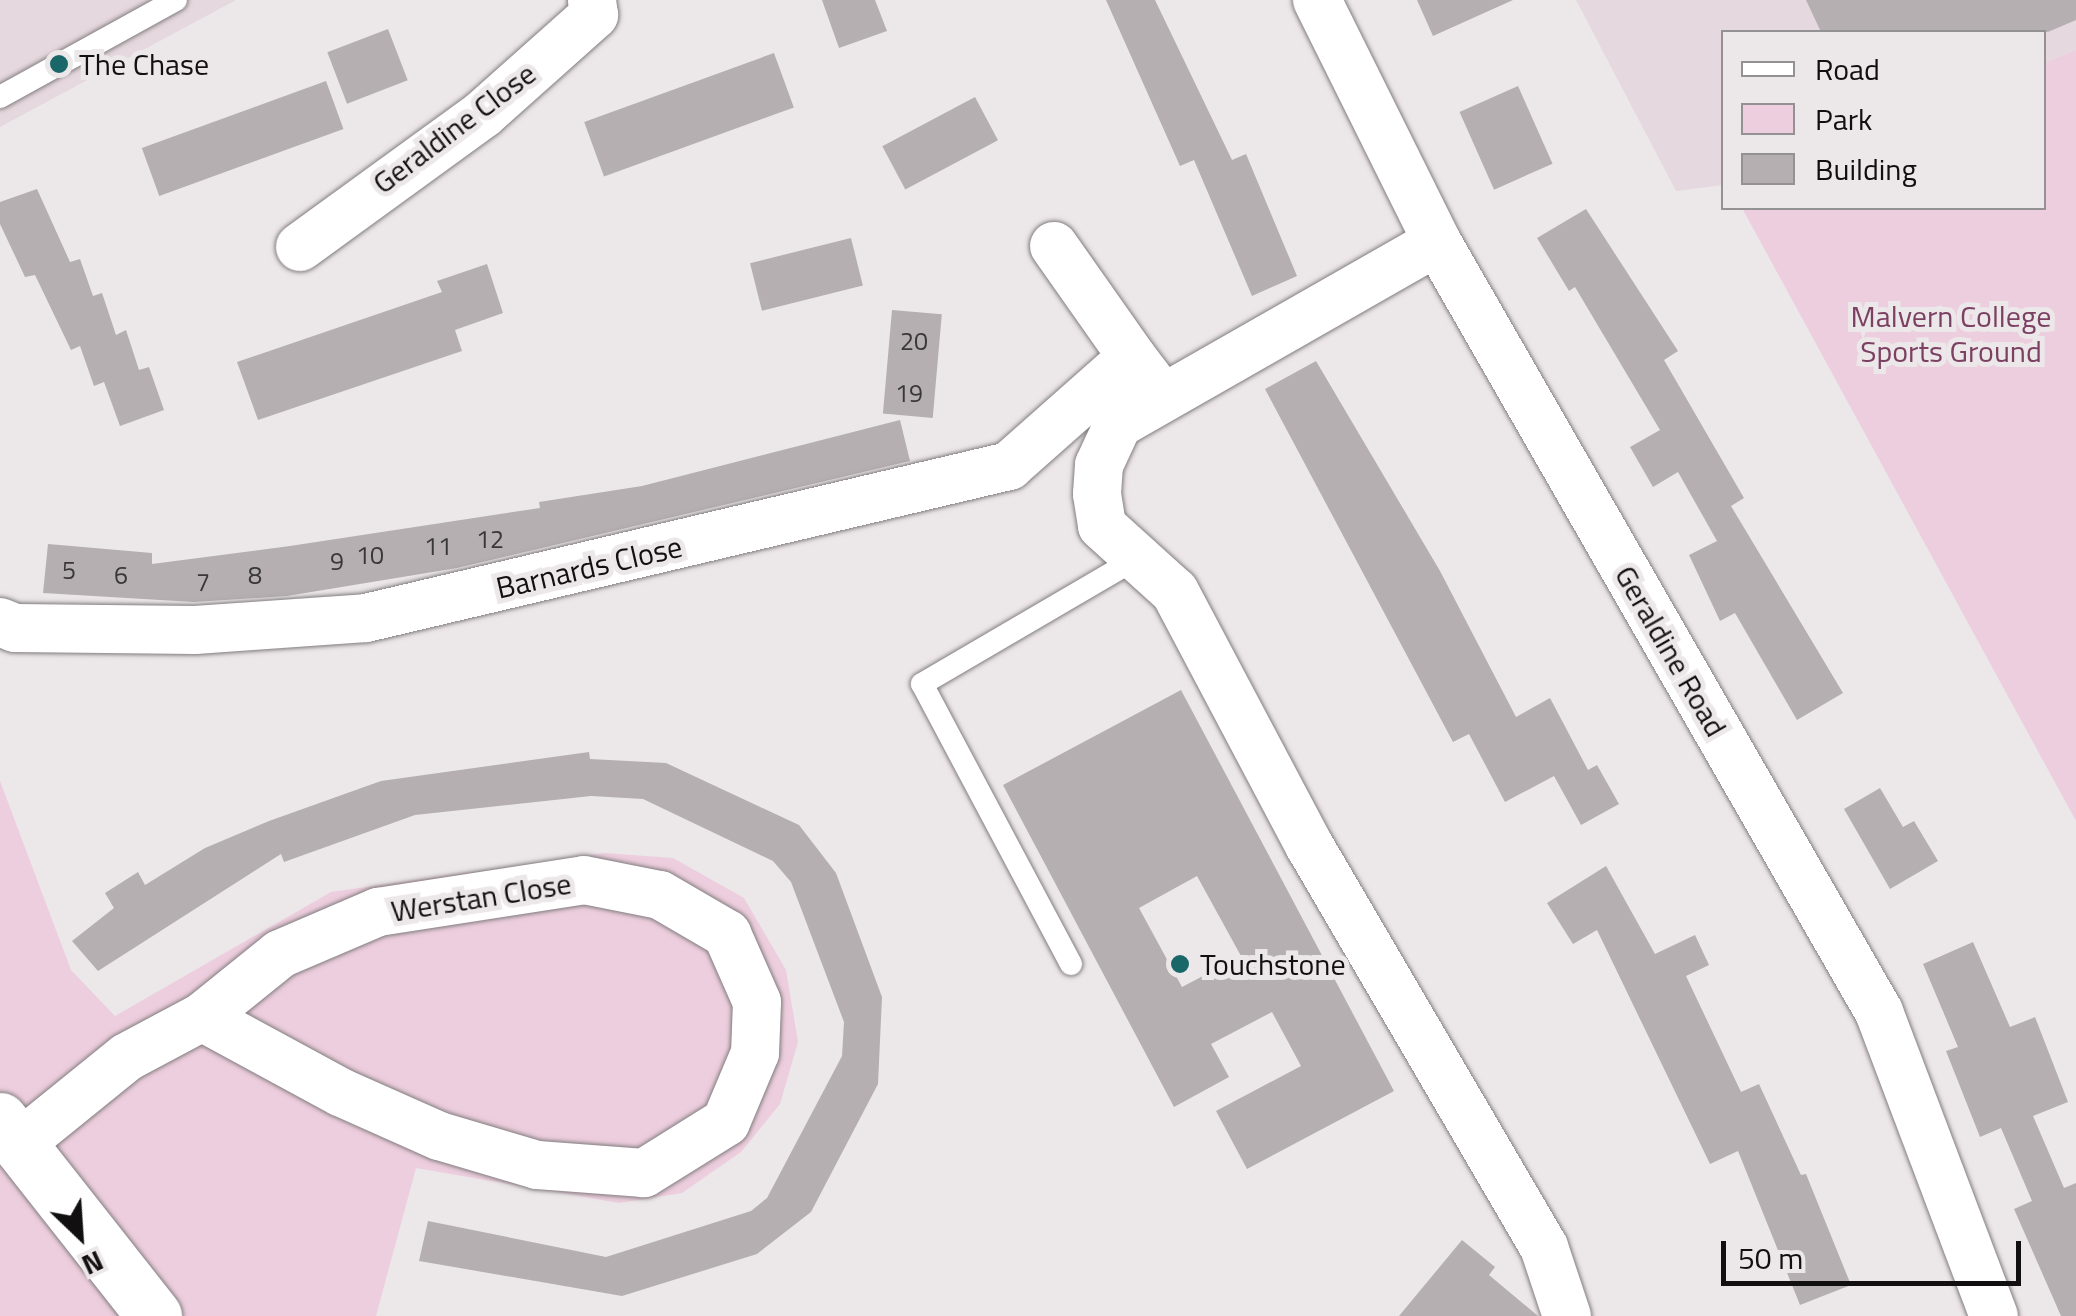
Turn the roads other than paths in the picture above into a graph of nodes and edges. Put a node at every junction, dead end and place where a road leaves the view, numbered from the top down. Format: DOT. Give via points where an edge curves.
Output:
graph roads {
  1 [pos="176,0"];
  2 [pos="592,0"];
  3 [pos="1318,0"];
  4 [pos="0,97"];
  5 [pos="1437,242"];
  6 [pos="1054,246"];
  7 [pos="300,248"];
  8 [pos="1132,357"];
  9 [pos="1161,395"];
  10 [pos="1134,560"];
  11 [pos="0,622"];
  12 [pos="1071,964"];
  13 [pos="202,1016"];
  14 [pos="8,1133"];
  15 [pos="154,1316"];
  16 [pos="1567,1316"];
  17 [pos="1994,1316"];
  1 -- 4 [label="lane"];
  2 -- 7 [label="street, Geraldine Close" via="594,15 483,114"];
  3 -- 5 [label="street, Geraldine Road"];
  5 -- 9 [label="street"];
  5 -- 17 [label="street, Geraldine Road" via="1879,1012"];
  6 -- 8 [label="street"];
  8 -- 9 [label="street"];
  8 -- 11 [label="street, Barnards Close" via="1008,466 734,533 366,618 194,630 15,628"];
  9 -- 10 [label="street" via="1118,424 1099,464 1102,526"];
  10 -- 12 [label="lane" via="922,684"];
  10 -- 16 [label="street" via="1175,592 1309,845 1544,1247"];
  13 -- 13 [label="street, Werstan Close" via="280,954 378,912 584,880 660,895 728,934 757,1002 755,1053 726,1122 644,1173 538,1165 438,1136 340,1092"];
  13 -- 14 [label="street, Werstan Close"];
  14 -- 15 [label="main road"];
}
